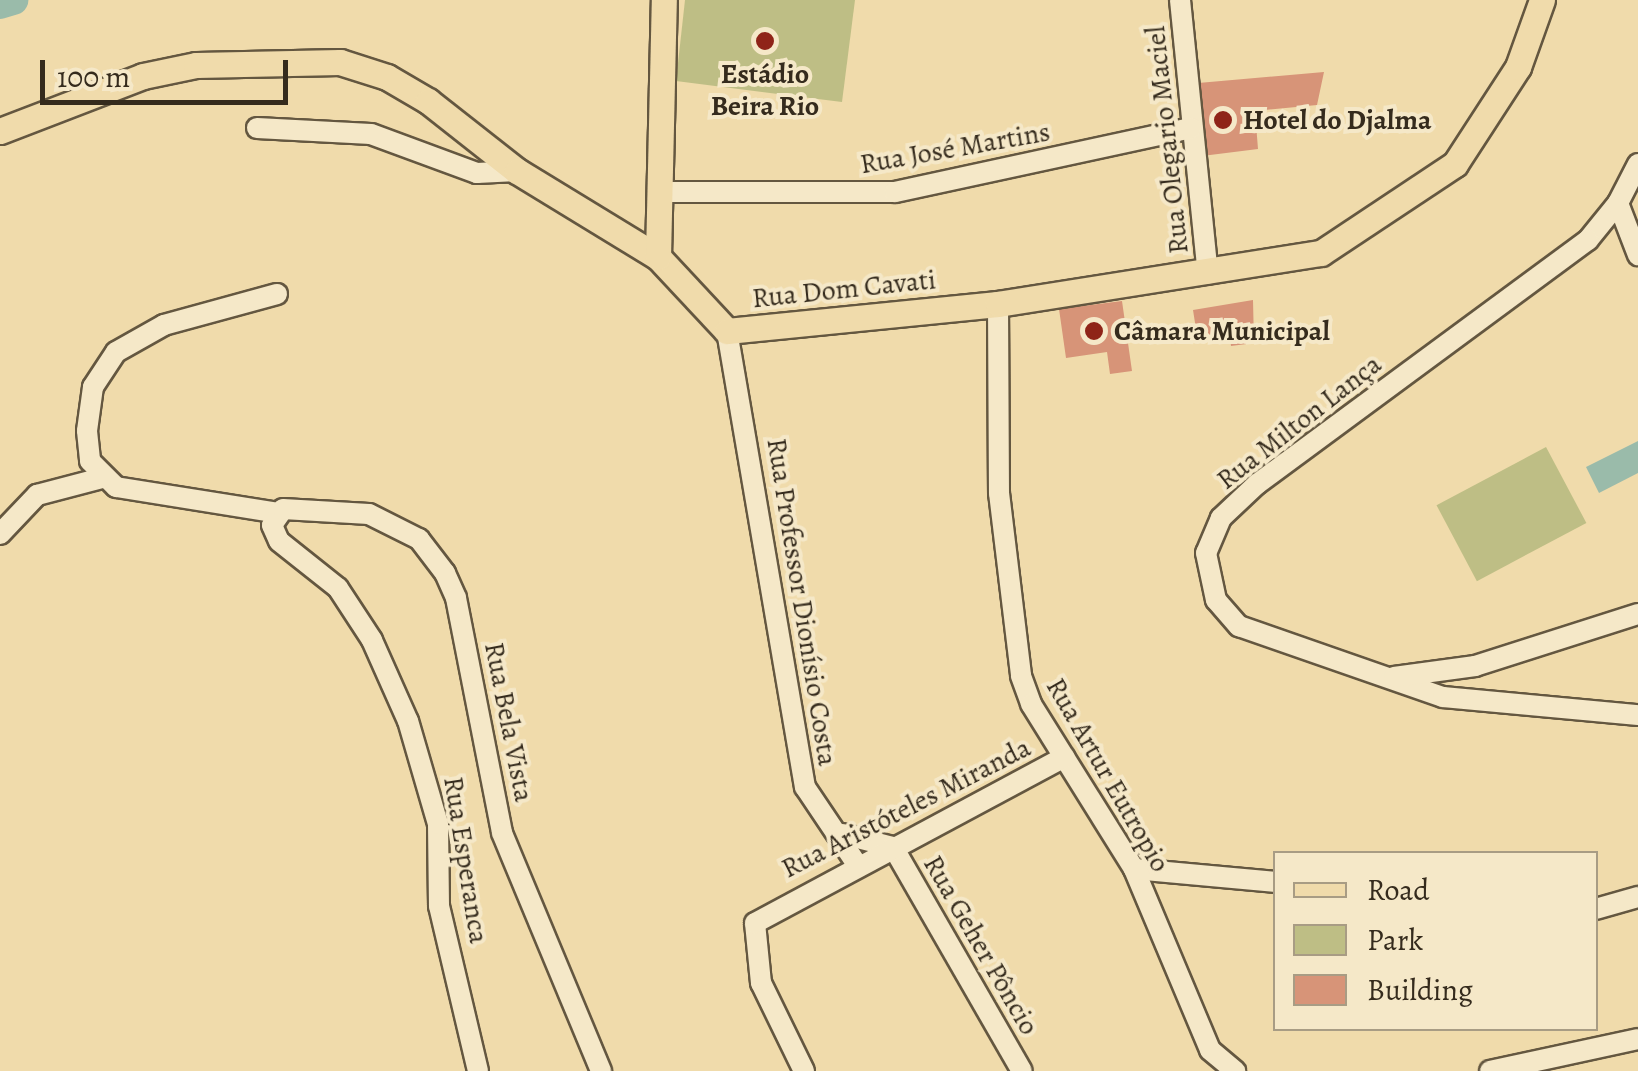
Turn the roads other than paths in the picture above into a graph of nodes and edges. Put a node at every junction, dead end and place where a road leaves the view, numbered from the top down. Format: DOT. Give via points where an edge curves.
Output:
graph roads {
  1 [pos="664,0"];
  2 [pos="1180,0"];
  3 [pos="1542,0"];
  4 [pos="257,128"];
  5 [pos="1191,128"];
  6 [pos="0,131"];
  7 [pos="1638,164"];
  8 [pos="517,170"];
  9 [pos="665,192"];
  10 [pos="1618,203"];
  11 [pos="1638,255"];
  12 [pos="658,257"];
  13 [pos="1208,274"];
  14 [pos="277,294"];
  15 [pos="998,304"];
  16 [pos="727,331"];
  17 [pos="102,478"];
  18 [pos="275,519"];
  19 [pos="0,534"];
  20 [pos="1638,614"];
  21 [pos="1386,677"];
  22 [pos="1638,714"];
  23 [pos="1064,757"];
  24 [pos="842,834"];
  25 [pos="893,847"];
  26 [pos="858,866"];
  27 [pos="1134,869"];
  28 [pos="1273,882"];
  29 [pos="1638,897"];
  30 [pos="1598,909"];
  31 [pos="1638,1039"];
  32 [pos="478,1071"];
  33 [pos="601,1071"];
  34 [pos="804,1071"];
  35 [pos="1022,1071"];
  36 [pos="1235,1071"];
  37 [pos="1490,1071"];
  1 -- 9 [label="main road"];
  2 -- 5 [label="street, Rua Olegario Maciel"];
  3 -- 13 [label="main road, Rua Dom Cavati" via="1518,67 1480,131 1423,192 1321,253"];
  4 -- 8 [label="street" via="371,134 477,173"];
  5 -- 9 [label="street, Rua José Martins" via="895,192"];
  5 -- 13 [label="street, Rua Olegario Maciel"];
  6 -- 8 [label="main road, Rua Dom Cavati" via="143,76 196,65 324,61 387,77"];
  7 -- 10 [label="street, Rua Milton Lança"];
  8 -- 12 [label="main road, Rua Dom Cavati"];
  9 -- 12 [label="main road"];
  10 -- 11 [label="street"];
  10 -- 21 [label="street, Rua Milton Lança" via="1555,268 1296,454 1210,533 1208,578 1225,616"];
  12 -- 16 [label="main road, Rua Dom Cavati"];
  13 -- 15 [label="main road, Rua Dom Cavati"];
  14 -- 17 [label="street" via="220,304 116,352 94,387 87,431 90,461"];
  15 -- 16 [label="main road, Rua Dom Cavati"];
  15 -- 23 [label="street, Rua Artur Eutropio" via="999,493 1014,644 1031,704"];
  16 -- 24 [label="street, Rua Professor Dionísio Costa" via="800,765 817,810"];
  17 -- 18 [label="street, Rua Bela Vista"];
  17 -- 19 [label="street" via="37,495"];
  18 -- 32 [label="street, Rua Esperanca" via="288,550 338,588 372,640 408,721 438,824 439,906"];
  18 -- 33 [label="street, Rua Bela Vista" via="289,507 369,514 419,538 445,573 456,598 502,833"];
  20 -- 21 [label="street" via="1475,666"];
  21 -- 22 [label="street, Rua Milton Lança" via="1466,701"];
  23 -- 25 [label="street, Rua Aristóteles Miranda"];
  23 -- 27 [label="street, Rua Artur Eutropio"];
  24 -- 25 [label="street"];
  24 -- 26 [label="street, Rua Professor Dionísio Costa"];
  25 -- 26 [label="street, Rua Aristóteles Miranda"];
  25 -- 35 [label="street, Rua Geher Pôncio"];
  26 -- 34 [label="street, Rua Aristóteles Miranda" via="755,923 760,983"];
  27 -- 28 [label="street"];
  27 -- 36 [label="street, Rua Artur Eutropio" via="1210,1050"];
  29 -- 30 [label="street"];
  31 -- 37 [label="street"];
}
